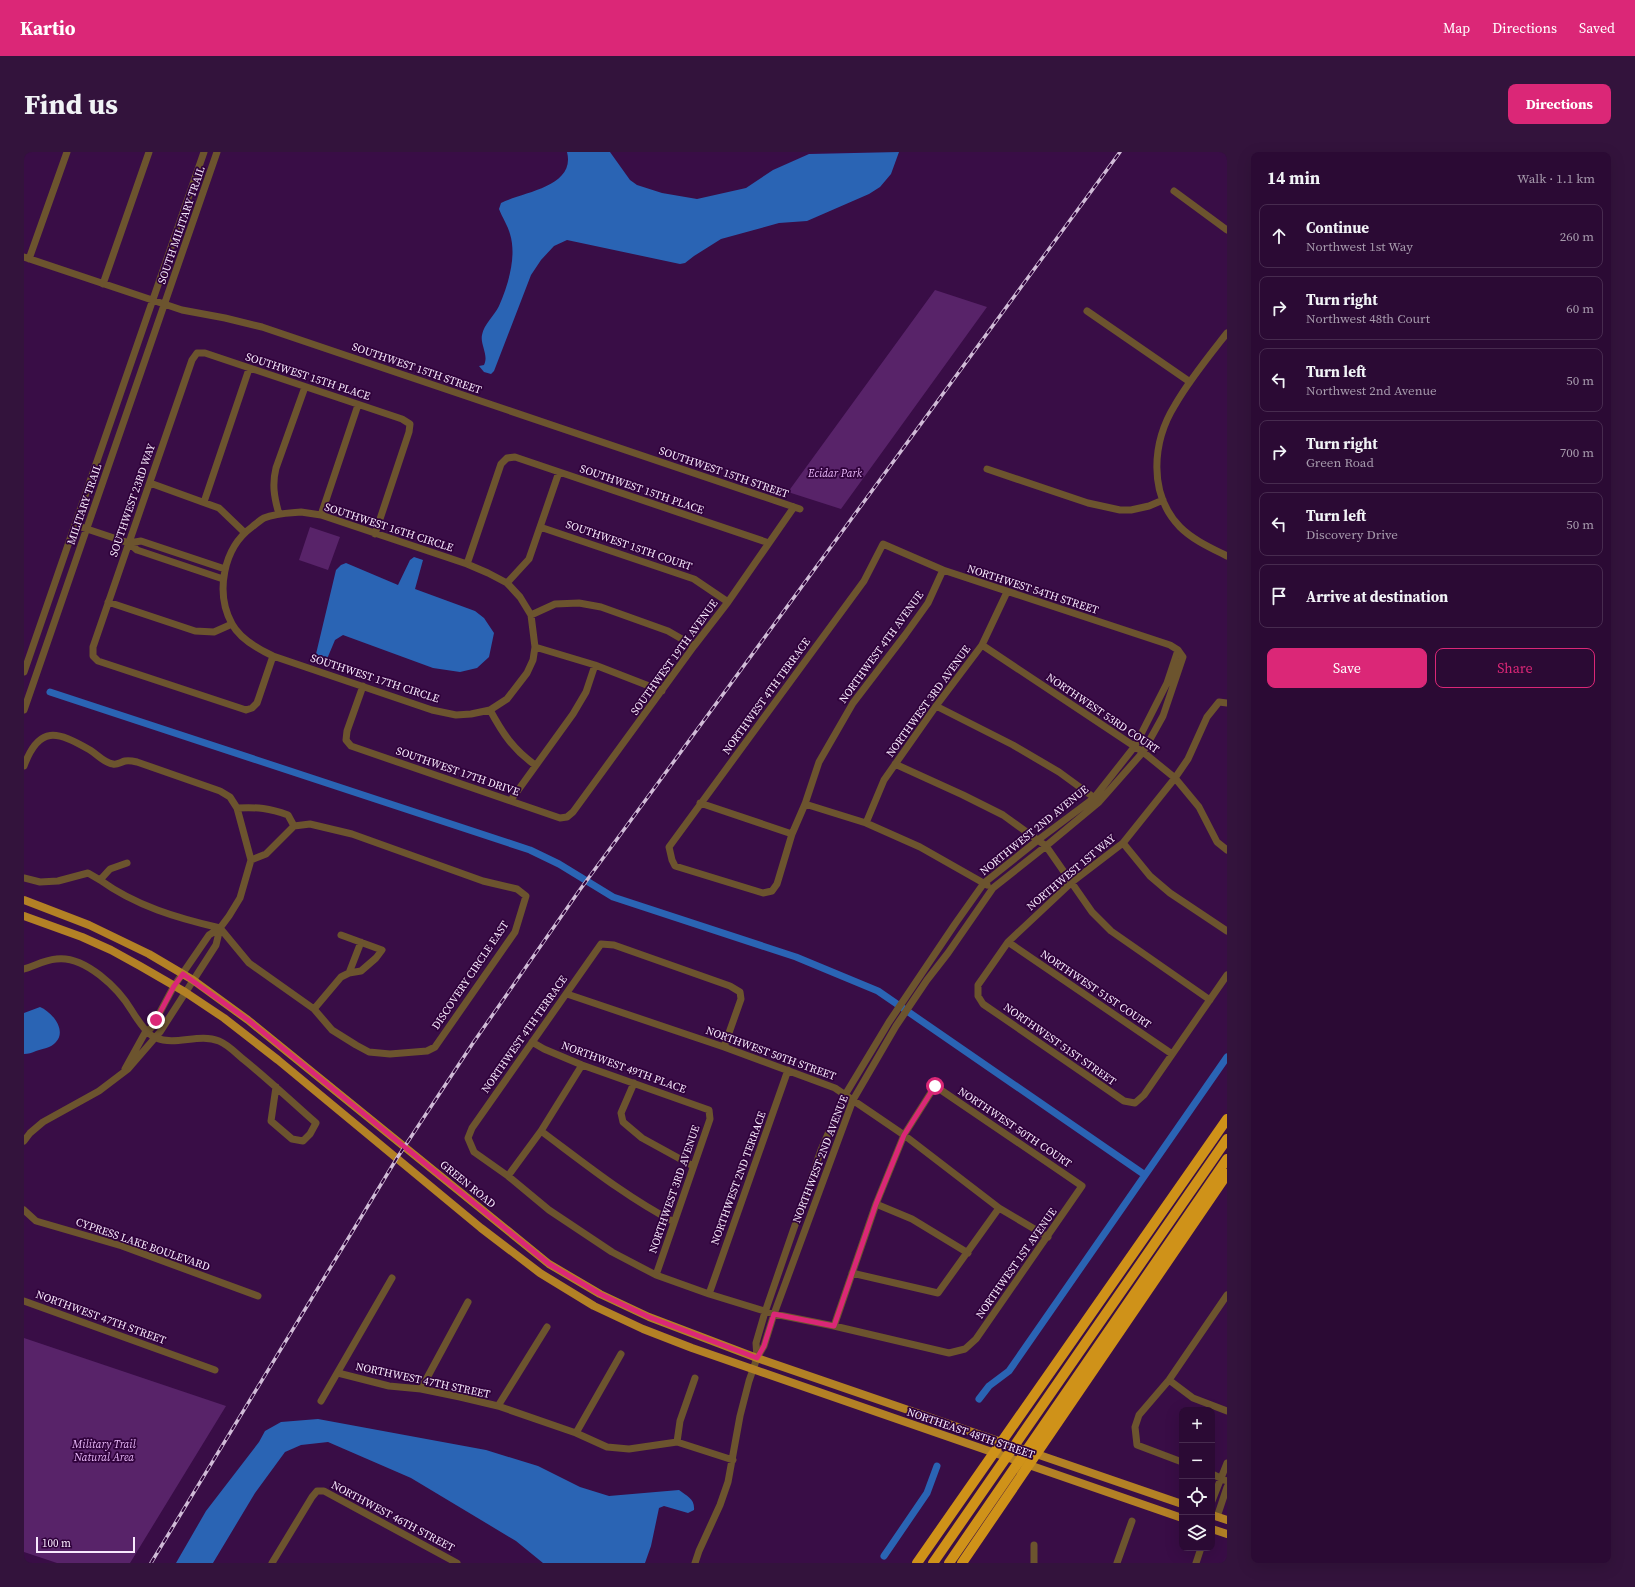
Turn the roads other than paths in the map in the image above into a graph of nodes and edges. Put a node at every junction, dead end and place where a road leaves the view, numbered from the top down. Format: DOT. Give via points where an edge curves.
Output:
graph roads {
  1 [pos="67,152"];
  2 [pos="149,152"];
  3 [pos="204,152"];
  4 [pos="217,152"];
  5 [pos="1174,192"];
  6 [pos="1227,230"];
  7 [pos="26,258"];
  8 [pos="103,284"];
  9 [pos="152,301"];
  10 [pos="165,305"];
  11 [pos="1087,311"];
  12 [pos="1227,333"];
  13 [pos="197,353"];
  14 [pos="249,369"];
  15 [pos="1190,382"];
  16 [pos="305,387"];
  17 [pos="358,405"];
  18 [pos="987,468"];
  19 [pos="559,472"];
  20 [pos="150,483"];
  21 [pos="1163,500"];
  22 [pos="204,502"];
  23 [pos="797,508"];
  24 [pos="279,514"];
  25 [pos="321,515"];
  26 [pos="75,525"];
  27 [pos="540,527"];
  28 [pos="87,529"];
  29 [pos="244,532"];
  30 [pos="375,534"];
  31 [pos="129,543"];
  32 [pos="769,543"];
  33 [pos="883,544"];
  34 [pos="1227,556"];
  35 [pos="467,564"];
  36 [pos="225,569"];
  37 [pos="943,570"];
  38 [pos="224,579"];
  39 [pos="507,583"];
  40 [pos="1007,592"];
  41 [pos="108,602"];
  42 [pos="728,602"];
  43 [pos="531,615"];
  44 [pos="232,624"];
  45 [pos="982,645"];
  46 [pos="535,646"];
  47 [pos="694,646"];
  48 [pos="1178,650"];
  49 [pos="273,656"];
  50 [pos="595,665"];
  51 [pos="24,673"];
  52 [pos="35,678"];
  53 [pos="363,686"];
  54 [pos="662,691"];
  55 [pos="1227,703"];
  56 [pos="936,706"];
  57 [pos="24,710"];
  58 [pos="490,710"];
  59 [pos="1135,746"];
  60 [pos="1144,752"];
  61 [pos="896,764"];
  62 [pos="535,765"];
  63 [pos="24,766"];
  64 [pos="1175,778"];
  65 [pos="511,800"];
  66 [pos="1096,800"];
  67 [pos="700,803"];
  68 [pos="805,804"];
  69 [pos="237,808"];
  70 [pos="566,817"];
  71 [pos="866,823"];
  72 [pos="294,826"];
  73 [pos="792,834"];
  74 [pos="1038,840"];
  75 [pos="1123,843"];
  76 [pos="1046,846"];
  77 [pos="1227,850"];
  78 [pos="251,860"];
  79 [pos="127,863"];
  80 [pos="24,878"];
  81 [pos="100,880"];
  82 [pos="1072,882"];
  83 [pos="984,883"];
  84 [pos="993,888"];
  85 [pos="772,891"];
  86 [pos="24,900"];
  87 [pos="24,916"];
  88 [pos="220,928"];
  89 [pos="1227,931"];
  90 [pos="340,935"];
  91 [pos="361,942"];
  92 [pos="1008,942"];
  93 [pos="24,969"];
  94 [pos="349,973"];
  95 [pos="183,974"];
  96 [pos="1227,975"];
  97 [pos="193,980"];
  98 [pos="174,986"];
  99 [pos="185,992"];
  100 [pos="567,994"];
  101 [pos="978,996"];
  102 [pos="1210,1000"];
  103 [pos="314,1009"];
  104 [pos="147,1032"];
  105 [pos="155,1038"];
  106 [pos="532,1042"];
  107 [pos="724,1047"];
  108 [pos="1172,1054"];
  109 [pos="582,1065"];
  110 [pos="788,1070"];
  111 [pos="122,1074"];
  112 [pos="634,1083"];
  113 [pos="276,1087"];
  114 [pos="844,1095"];
  115 [pos="853,1100"];
  116 [pos="709,1110"];
  117 [pos="1227,1119"];
  118 [pos="541,1131"];
  119 [pos="904,1135"];
  120 [pos="1227,1139"];
  121 [pos="24,1141"];
  122 [pos="1227,1159"];
  123 [pos="693,1166"];
  124 [pos="1227,1174"];
  125 [pos="508,1176"];
  126 [pos="1082,1186"];
  127 [pos="876,1204"];
  128 [pos="999,1208"];
  129 [pos="24,1210"];
  130 [pos="674,1222"];
  131 [pos="1048,1237"];
  132 [pos="968,1253"];
  133 [pos="852,1273"];
  134 [pos="656,1275"];
  135 [pos="392,1278"];
  136 [pos="708,1294"];
  137 [pos="1227,1295"];
  138 [pos="258,1296"];
  139 [pos="24,1301"];
  140 [pos="468,1302"];
  141 [pos="766,1312"];
  142 [pos="774,1314"];
  143 [pos="834,1326"];
  144 [pos="547,1328"];
  145 [pos="621,1354"];
  146 [pos="757,1358"];
  147 [pos="215,1370"];
  148 [pos="753,1370"];
  149 [pos="338,1373"];
  150 [pos="695,1378"];
  151 [pos="1169,1380"];
  152 [pos="421,1389"];
  153 [pos="321,1401"];
  154 [pos="498,1406"];
  155 [pos="1227,1410"];
  156 [pos="576,1433"];
  157 [pos="677,1442"];
  158 [pos="733,1460"];
  159 [pos="1179,1461"];
  160 [pos="1227,1463"];
  161 [pos="1224,1479"];
  162 [pos="1227,1487"];
  163 [pos="1215,1496"];
  164 [pos="1179,1503"];
  165 [pos="1214,1515"];
  166 [pos="1215,1516"];
  167 [pos="1179,1517"];
  168 [pos="1227,1520"];
  169 [pos="1132,1522"];
  170 [pos="1215,1530"];
  171 [pos="1227,1534"];
  172 [pos="1034,1545"];
  173 [pos="1200,1551"];
  174 [pos="272,1563"];
  175 [pos="456,1563"];
  176 [pos="695,1563"];
  177 [pos="917,1563"];
  178 [pos="933,1563"];
  179 [pos="949,1563"];
  180 [pos="962,1563"];
  181 [pos="1034,1563"];
  182 [pos="1117,1563"];
  183 [pos="1196,1563"];
  1 -- 7 [label="street"];
  2 -- 8 [label="street"];
  3 -- 9 [label="street, SOUTH MILITARY TRAIL"];
  4 -- 10 [label="street, SOUTH MILITARY TRAIL"];
  5 -- 6 [label="street"];
  7 -- 8 [label="street, SOUTHWEST 15TH STREET"];
  8 -- 9 [label="street, SOUTHWEST 15TH STREET"];
  9 -- 10 [label="street, SOUTHWEST 15TH STREET"];
  9 -- 26 [label="street, MILITARY TRAIL"];
  10 -- 23 [label="street, SOUTHWEST 15TH STREET" via="262,327"];
  10 -- 28 [label="street, MILITARY TRAIL"];
  11 -- 15 [label="street"];
  12 -- 15 [label="street"];
  13 -- 14 [label="street, SOUTHWEST 15TH PLACE" via="205,353"];
  13 -- 20 [label="street, SOUTHWEST 23RD WAY" via="192,360"];
  14 -- 16 [label="street, SOUTHWEST 15TH PLACE"];
  14 -- 22 [label="street"];
  15 -- 21 [label="street" via="1174,405 1161,433 1157,482"];
  16 -- 17 [label="street, SOUTHWEST 15TH PLACE"];
  16 -- 24 [label="street" via="273,480"];
  17 -- 25 [label="street"];
  17 -- 30 [label="street, SOUTHWEST 15TH PLACE" via="410,424"];
  18 -- 21 [label="street" via="1088,503 1120,510 1149,506"];
  19 -- 27 [label="street"];
  19 -- 32 [label="street, SOUTHWEST 15TH PLACE"];
  19 -- 35 [label="street, SOUTHWEST 15TH PLACE" via="515,457 507,458 501,464"];
  20 -- 22 [label="street"];
  20 -- 31 [label="street, SOUTHWEST 23RD WAY"];
  21 -- 34 [label="street" via="1180,527"];
  22 -- 29 [label="street" via="219,508"];
  23 -- 32 [label="street, SOUTHWEST 19TH AVENUE"];
  24 -- 25 [label="street, SOUTHWEST 16TH CIRCLE" via="301,512"];
  24 -- 29 [label="street, SOUTHWEST 16TH CIRCLE" via="263,518"];
  25 -- 30 [label="street, SOUTHWEST 16TH CIRCLE"];
  26 -- 28 [label="street"];
  26 -- 51 [label="street, MILITARY TRAIL"];
  27 -- 39 [label="street" via="529,559"];
  27 -- 42 [label="street, SOUTHWEST 15TH COURT" via="694,579"];
  28 -- 31 [label="street"];
  28 -- 52 [label="street, MILITARY TRAIL"];
  29 -- 36 [label="street, SOUTHWEST 16TH CIRCLE" via="234,546"];
  30 -- 35 [label="street, SOUTHWEST 16TH CIRCLE"];
  31 -- 36 [label="street" via="141,542"];
  31 -- 38 [label="street" via="137,550"];
  31 -- 41 [label="street, SOUTHWEST 23RD WAY"];
  32 -- 42 [label="street, SOUTHWEST 19TH AVENUE"];
  33 -- 37 [label="street, NORTHWEST 54TH STREET"];
  33 -- 67 [label="street, NORTHWEST 4TH TERRACE" via="864,581"];
  35 -- 39 [label="street, SOUTHWEST 16TH CIRCLE"];
  36 -- 38 [label="street, SOUTHWEST 16TH CIRCLE"];
  37 -- 40 [label="street, NORTHWEST 54TH STREET"];
  37 -- 68 [label="street, NORTHWEST 4TH AVENUE" via="928,603 853,703 819,762"];
  38 -- 44 [label="street, SOUTHWEST 17TH CIRCLE" via="223,593"];
  39 -- 43 [label="street, SOUTHWEST 16TH CIRCLE" via="520,596"];
  40 -- 45 [label="street, NORTHWEST 3RD AVENUE"];
  40 -- 48 [label="street, NORTHWEST 54TH STREET"];
  41 -- 44 [label="street" via="195,631 214,632"];
  41 -- 49 [label="street, SOUTHWEST 23RD WAY" via="93,646 93,656 98,661 246,710 257,703"];
  42 -- 47 [label="street, SOUTHWEST 19TH AVENUE"];
  43 -- 46 [label="street, SOUTHWEST 16TH CIRCLE"];
  43 -- 47 [label="street" via="555,604 579,603 668,631"];
  44 -- 49 [label="street, SOUTHWEST 17TH CIRCLE" via="256,648"];
  45 -- 56 [label="street, NORTHWEST 3RD AVENUE"];
  45 -- 59 [label="street, NORTHWEST 53RD COURT"];
  46 -- 50 [label="street"];
  46 -- 58 [label="street, SOUTHWEST 17TH CIRCLE" via="533,660 520,683 507,699"];
  47 -- 54 [label="street, SOUTHWEST 19TH AVENUE"];
  48 -- 59 [label="street, NORTHWEST 2ND AVENUE" via="1167,683"];
  48 -- 60 [label="street, NORTHWEST 2ND AVENUE" via="1183,657 1163,716"];
  49 -- 53 [label="street, SOUTHWEST 17TH CIRCLE"];
  50 -- 54 [label="street"];
  50 -- 62 [label="street" via="586,692 573,714"];
  51 -- 52 [label="street"];
  52 -- 57 [label="street, MILITARY TRAIL"];
  53 -- 58 [label="street, SOUTHWEST 17TH CIRCLE" via="432,710 456,715"];
  53 -- 65 [label="street, SOUTHWEST 17TH DRIVE" via="347,731 346,740 351,746"];
  54 -- 70 [label="street, SOUTHWEST 19TH AVENUE" via="573,812"];
  55 -- 64 [label="street, NORTHWEST 1ST WAY" via="1219,702 1207,716 1188,759"];
  56 -- 61 [label="street, NORTHWEST 3RD AVENUE"];
  56 -- 66 [label="street" via="1013,745 1059,772"];
  58 -- 62 [label="street" via="506,739"];
  59 -- 60 [label="street, NORTHWEST 53RD COURT"];
  59 -- 66 [label="street, NORTHWEST 2ND AVENUE"];
  60 -- 64 [label="street, NORTHWEST 53RD COURT"];
  60 -- 66 [label="street, NORTHWEST 2ND AVENUE"];
  61 -- 71 [label="street, NORTHWEST 3RD AVENUE" via="884,780"];
  61 -- 74 [label="street" via="1002,815"];
  62 -- 65 [label="street"];
  63 -- 69 [label="street" via="35,743 43,736 52,734 70,740 115,765 127,761 137,762 220,790 230,797"];
  64 -- 75 [label="street, NORTHWEST 1ST WAY"];
  64 -- 77 [label="street, NORTHWEST 53RD COURT" via="1199,807 1218,842"];
  65 -- 70 [label="street, SOUTHWEST 17TH DRIVE" via="560,818"];
  66 -- 74 [label="street, NORTHWEST 2ND AVENUE"];
  66 -- 76 [label="street, NORTHWEST 2ND AVENUE"];
  67 -- 73 [label="street"];
  67 -- 85 [label="street, NORTHWEST 4TH TERRACE" via="669,847 675,866 763,893"];
  68 -- 71 [label="street"];
  68 -- 73 [label="street, NORTHWEST 4TH AVENUE"];
  69 -- 72 [label="street" via="257,807 274,810 288,815"];
  69 -- 78 [label="street"];
  71 -- 83 [label="street" via="920,846"];
  72 -- 78 [label="street" via="266,854"];
  72 -- 103 [label="street, DISCOVERY CIRCLE EAST" via="310,824 352,834 483,881 517,889 526,896 515,932 435,1047 408,1054 369,1052 332,1030"];
  73 -- 85 [label="street, NORTHWEST 4TH AVENUE"];
  74 -- 76 [label="street"];
  74 -- 83 [label="street, NORTHWEST 2ND AVENUE"];
  75 -- 82 [label="street, NORTHWEST 1ST WAY"];
  75 -- 89 [label="street" via="1150,876 1170,893"];
  76 -- 82 [label="street"];
  76 -- 84 [label="street, NORTHWEST 2ND AVENUE"];
  78 -- 88 [label="street" via="240,898"];
  79 -- 81 [label="street" via="110,869"];
  80 -- 81 [label="street" via="40,882 58,881 88,873"];
  81 -- 88 [label="street" via="144,906"];
  82 -- 92 [label="street, NORTHWEST 1ST WAY"];
  82 -- 102 [label="street" via="1092,912 1111,931"];
  83 -- 84 [label="street"];
  83 -- 114 [label="street, NORTHWEST 2ND AVENUE" via="892,1018"];
  84 -- 115 [label="street, NORTHWEST 2ND AVENUE" via="927,980"];
  86 -- 95 [label="main road, GREEN ROAD" via="89,924"];
  87 -- 98 [label="main road" via="111,950"];
  88 -- 95 [label="street" via="209,935"];
  88 -- 97 [label="street" via="216,945"];
  88 -- 103 [label="street, DISCOVERY CIRCLE EAST" via="249,963"];
  90 -- 91 [label="street"];
  91 -- 94 [label="street"];
  91 -- 94 [label="street" via="382,950 361,971"];
  92 -- 101 [label="street, NORTHWEST 1ST WAY" via="978,985"];
  92 -- 108 [label="street, NORTHWEST 51ST COURT"];
  93 -- 104 [label="street" via="56,959 69,959 90,969 121,994"];
  94 -- 103 [label="street" via="341,977"];
  95 -- 97 [label="main road, GREEN ROAD"];
  95 -- 98 [label="street"];
  96 -- 102 [label="street"];
  97 -- 99 [label="street"];
  97 -- 146 [label="main road, GREEN ROAD" via="248,1020 549,1264 600,1294 649,1317"];
  98 -- 99 [label="main road"];
  98 -- 104 [label="street"];
  99 -- 105 [label="street"];
  99 -- 148 [label="main road" via="224,1018 278,1060 481,1228 540,1273 594,1306 643,1330"];
  100 -- 106 [label="street, NORTHWEST 4TH TERRACE"];
  100 -- 107 [label="street, NORTHWEST 50TH STREET"];
  100 -- 107 [label="street, NORTHWEST 4TH TERRACE" via="601,944 621,948 730,986 740,992 741,999"];
  101 -- 108 [label="street, NORTHWEST 51ST STREET" via="983,1004 1124,1101 1135,1103 1144,1095"];
  102 -- 108 [label="street"];
  104 -- 105 [label="street"];
  104 -- 111 [label="street"];
  105 -- 111 [label="street"];
  105 -- 113 [label="street" via="175,1042 206,1038 219,1041"];
  106 -- 109 [label="street, NORTHWEST 49TH PLACE"];
  106 -- 125 [label="street, NORTHWEST 4TH TERRACE" via="472,1128 468,1138 474,1152"];
  107 -- 110 [label="street, NORTHWEST 50TH STREET"];
  109 -- 112 [label="street, NORTHWEST 49TH PLACE"];
  109 -- 118 [label="street"];
  110 -- 114 [label="street, NORTHWEST 50TH STREET" via="835,1088"];
  110 -- 136 [label="street, NORTHWEST 2ND TERRACE"];
  111 -- 121 [label="street" via="100,1091 43,1122"];
  112 -- 116 [label="street, NORTHWEST 49TH PLACE"];
  112 -- 123 [label="street" via="621,1114 622,1122 642,1138"];
  113 -- 113 [label="street" via="271,1121 292,1139 303,1141 316,1123"];
  114 -- 115 [label="street, NORTHWEST 50TH STREET"];
  114 -- 141 [label="street, NORTHWEST 2ND AVENUE" via="822,1150"];
  115 -- 119 [label="street, NORTHWEST 50TH STREET"];
  115 -- 142 [label="street, NORTHWEST 2ND AVENUE"];
  116 -- 123 [label="street, NORTHWEST 3RD AVENUE" via="710,1119"];
  117 -- 177 [label="highway"];
  118 -- 125 [label="street"];
  118 -- 130 [label="street" via="629,1196"];
  119 -- 126 [label="street, NORTHWEST 50TH COURT" via="935,1086"];
  119 -- 127 [label="street"];
  119 -- 128 [label="street, NORTHWEST 50TH STREET"];
  120 -- 178 [label="highway"];
  122 -- 179 [label="highway"];
  123 -- 130 [label="street, NORTHWEST 3RD AVENUE"];
  124 -- 180 [label="highway"];
  125 -- 134 [label="street" via="549,1210 612,1252"];
  126 -- 131 [label="street, NORTHWEST 1ST AVENUE"];
  127 -- 132 [label="street" via="912,1219"];
  127 -- 133 [label="street"];
  128 -- 131 [label="street, NORTHWEST 50TH STREET"];
  128 -- 132 [label="street"];
  129 -- 138 [label="street, CYPRESS LAKE BOULEVARD" via="36,1221 122,1246"];
  130 -- 134 [label="street, NORTHWEST 3RD AVENUE"];
  131 -- 143 [label="street, NORTHWEST 1ST AVENUE" via="976,1339 965,1349 949,1353"];
  132 -- 133 [label="street" via="938,1292"];
  133 -- 143 [label="street"];
  134 -- 136 [label="street"];
  135 -- 149 [label="street"];
  136 -- 141 [label="street"];
  137 -- 151 [label="street"];
  139 -- 147 [label="street, NORTHWEST 47TH STREET"];
  140 -- 152 [label="street"];
  141 -- 142 [label="street"];
  141 -- 146 [label="street, NORTHWEST 2ND AVENUE" via="756,1343"];
  142 -- 143 [label="street"];
  142 -- 146 [label="street, NORTHWEST 2ND AVENUE" via="764,1346"];
  144 -- 154 [label="street"];
  145 -- 156 [label="street"];
  146 -- 148 [label="street"];
  146 -- 164 [label="main road, NORTHEAST 48TH STREET"];
  148 -- 158 [label="street" via="740,1416"];
  148 -- 167 [label="main road, NORTHEAST 48TH STREET"];
  149 -- 152 [label="street, NORTHWEST 47TH STREET" via="389,1386"];
  149 -- 153 [label="street"];
  150 -- 157 [label="street" via="680,1422"];
  151 -- 155 [label="street" via="1192,1398"];
  151 -- 159 [label="street" via="1139,1415 1135,1427 1138,1444"];
  152 -- 154 [label="street, NORTHWEST 47TH STREET"];
  154 -- 156 [label="street, NORTHWEST 47TH STREET"];
  156 -- 157 [label="street, NORTHWEST 47TH STREET" via="607,1447 629,1449"];
  157 -- 158 [label="street, NORTHWEST 47TH STREET"];
  158 -- 176 [label="street" via="720,1505"];
  160 -- 161 [label="street"];
  161 -- 163 [label="street"];
  162 -- 165 [label="street"];
  166 -- 168 [label="main road"];
  169 -- 182 [label="street"];
  170 -- 171 [label="main road"];
  172 -- 181 [label="street"];
  173 -- 183 [label="street"];
  174 -- 175 [label="street, NORTHWEST 46TH STREET" via="312,1497 317,1491 324,1491"];
}
